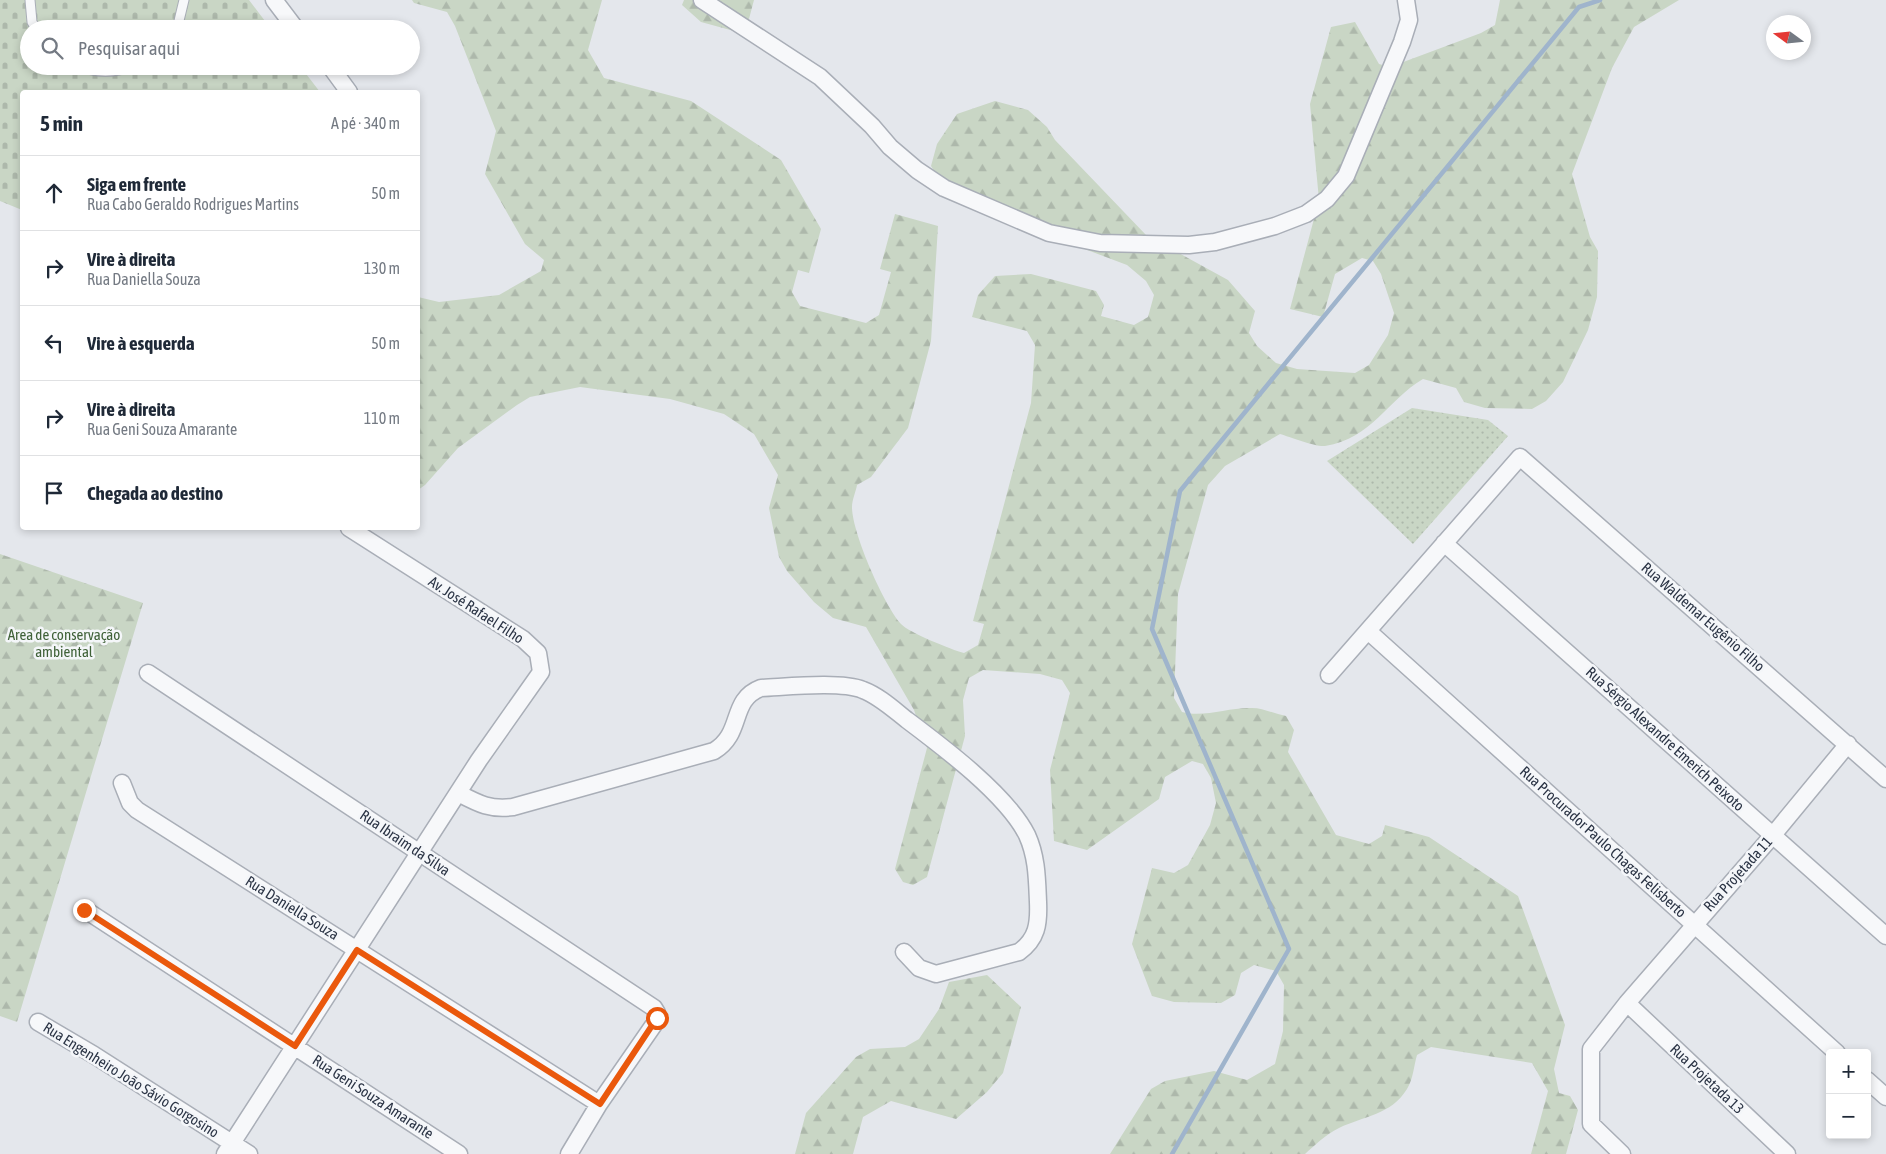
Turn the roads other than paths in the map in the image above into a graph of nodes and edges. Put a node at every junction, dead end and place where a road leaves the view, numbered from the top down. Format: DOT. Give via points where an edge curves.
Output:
graph roads {
  1 [pos="30,0"];
  2 [pos="184,0"];
  3 [pos="274,0"];
  4 [pos="702,0"];
  5 [pos="1406,0"];
  6 [pos="32,20"];
  7 [pos="179,20"];
  8 [pos="289,20"];
  9 [pos="337,75"];
  10 [pos="348,90"];
  11 [pos="352,530"];
  12 [pos="1444,543"];
  13 [pos="1368,631"];
  14 [pos="148,673"];
  15 [pos="1329,675"];
  16 [pos="1848,744"];
  17 [pos="1886,778"];
  18 [pos="122,783"];
  19 [pos="458,793"];
  20 [pos="1773,835"];
  21 [pos="421,854"];
  22 [pos="84,910"];
  23 [pos="1694,924"];
  24 [pos="1886,936"];
  25 [pos="357,950"];
  26 [pos="904,952"];
  27 [pos="1627,1003"];
  28 [pos="38,1022"];
  29 [pos="295,1046"];
  30 [pos="1833,1049"];
  31 [pos="1871,1084"];
  32 [pos="1886,1097"];
  33 [pos="600,1104"];
  34 [pos="229,1148"];
  35 [pos="249,1154"];
  36 [pos="460,1154"];
  37 [pos="569,1154"];
  38 [pos="1622,1154"];
  39 [pos="1787,1154"];
  1 -- 6 [label="lane"];
  2 -- 7 [label="lane"];
  3 -- 8 [label="street"];
  4 -- 5 [label="street" via="820,78 890,147 944,188 1049,234 1100,243 1190,245 1215,242 1274,226 1306,214 1327,199 1346,176 1402,42 1408,20"];
  9 -- 10 [label="street"];
  11 -- 19 [label="street, Av. José Rafael Filho" via="523,639 538,653 541,672"];
  12 -- 13 [label="street"];
  12 -- 16 [label="street, Rua Waldemar Eugênio Filho" via="1520,457"];
  12 -- 20 [label="street, Rua Sérgio Alexandre Emerich Peixoto"];
  13 -- 15 [label="street"];
  13 -- 23 [label="street, Rua Procurador Paulo Chagas Felisberto"];
  14 -- 21 [label="street, Rua Ibraim da Silva"];
  16 -- 17 [label="street, Rua Waldemar Eugênio Filho"];
  16 -- 20 [label="street, Rua Projetada 11"];
  18 -- 25 [label="street, Rua Daniella Souza" via="130,803 137,810"];
  19 -- 21 [label="street, Av. José Rafael Filho"];
  19 -- 26 [label="street" via="481,805 497,809 513,807 714,751 731,736 743,700 749,692 761,688 854,687 878,698 934,740 983,783 1015,817 1034,855 1039,924 1027,946 1018,952 936,974 918,968"];
  20 -- 23 [label="street, Rua Projetada 11"];
  20 -- 24 [label="street, Rua Sérgio Alexandre Emerich Peixoto"];
  21 -- 25 [label="street, Av. José Rafael Filho"];
  21 -- 33 [label="street, Rua Ibraim da Silva" via="654,1008 657,1018"];
  22 -- 29 [label="street, Rua Geni Souza Amarante"];
  23 -- 27 [label="street, Rua Projetada 11"];
  23 -- 30 [label="street, Rua Procurador Paulo Chagas Felisberto"];
  25 -- 29 [label="street, Av. José Rafael Filho"];
  25 -- 33 [label="street, Rua Daniella Souza"];
  27 -- 38 [label="street, Rua Projetada 11" via="1590,1050 1591,1124"];
  27 -- 39 [label="street, Rua Projetada 13"];
  28 -- 34 [label="street, Rua Engenheiro João Sávio Gorgosino" via="94,1055"];
  29 -- 34 [label="street, Av. José Rafael Filho"];
  29 -- 36 [label="street, Rua Geni Souza Amarante"];
  31 -- 32 [label="street"];
  33 -- 37 [label="street"];
  34 -- 35 [label="street, Rua Engenheiro João Sávio Gorgosino"];
}
